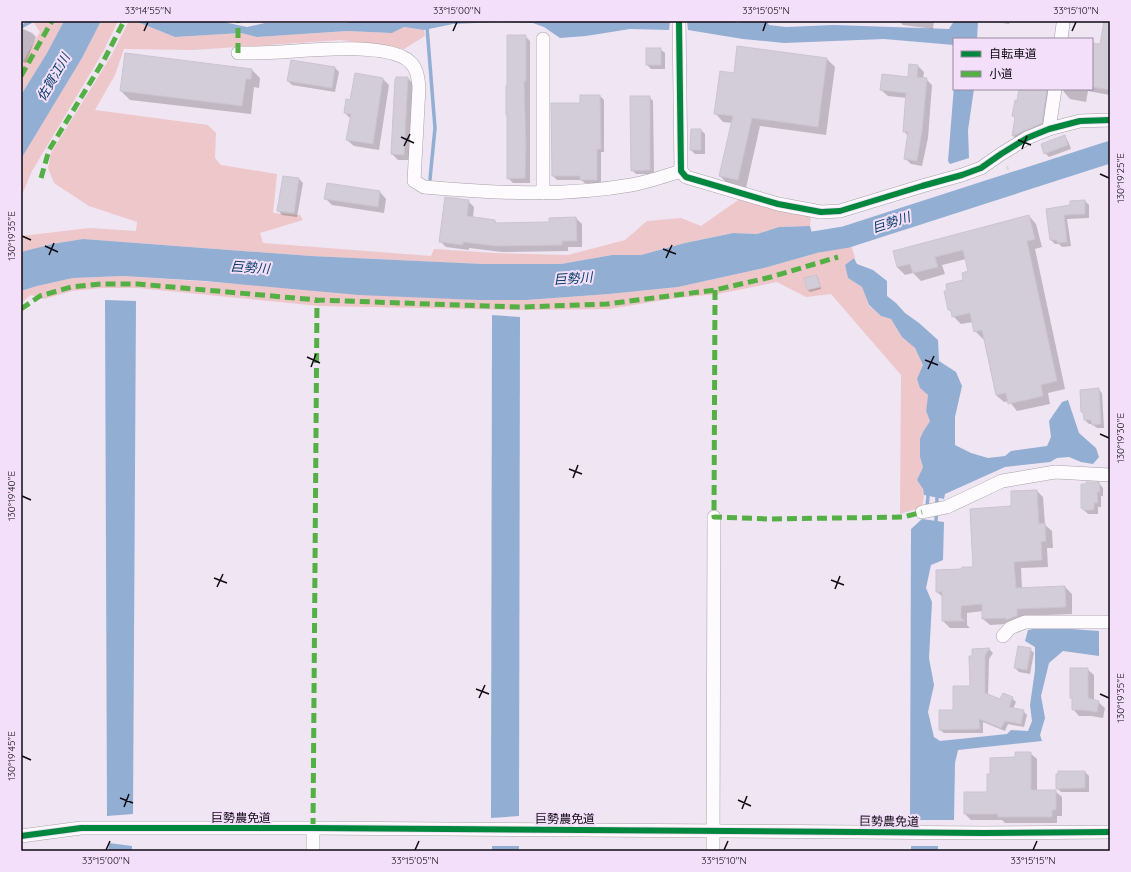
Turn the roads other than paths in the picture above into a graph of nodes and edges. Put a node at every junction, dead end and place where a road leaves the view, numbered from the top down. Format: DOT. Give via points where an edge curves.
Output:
graph roads {
  1 [pos="1064,24"];
  2 [pos="679,26"];
  3 [pos="1061,38"];
  4 [pos="543,39"];
  5 [pos="238,53"];
  6 [pos="1054,90"];
  7 [pos="1110,120"];
  8 [pos="1049,129"];
  9 [pos="681,171"];
  10 [pos="543,193"];
  11 [pos="1110,474"];
  12 [pos="922,512"];
  13 [pos="714,517"];
  14 [pos="1110,622"];
  15 [pos="1003,636"];
  16 [pos="313,828"];
  17 [pos="713,830"];
  18 [pos="1110,832"];
  19 [pos="21,836"];
  20 [pos="313,851"];
  21 [pos="713,851"];
  1 -- 3 [label="street"];
  2 -- 9 [label="street"];
  4 -- 10 [label="street"];
  5 -- 10 [label="street" via="345,48 396,54 410,61 417,73 419,87 414,182 424,187 457,190"];
  6 -- 8 [label="street"];
  7 -- 8 [label="street" via="1080,121"];
  8 -- 9 [label="street" via="1027,138 981,168 962,176 840,211 821,212 778,204 686,177"];
  9 -- 10 [label="street" via="632,185"];
  11 -- 12 [label="street" via="1055,472 1002,481 947,507"];
  13 -- 17 [label="street"];
  14 -- 15 [label="street" via="1025,622 1010,628"];
  16 -- 17 [label="street, 巨勢農免道"];
  16 -- 19 [label="street, 巨勢農免道" via="81,828"];
  16 -- 20 [label="street"];
  17 -- 18 [label="street, 巨勢農免道"];
  17 -- 21 [label="street"];
}
